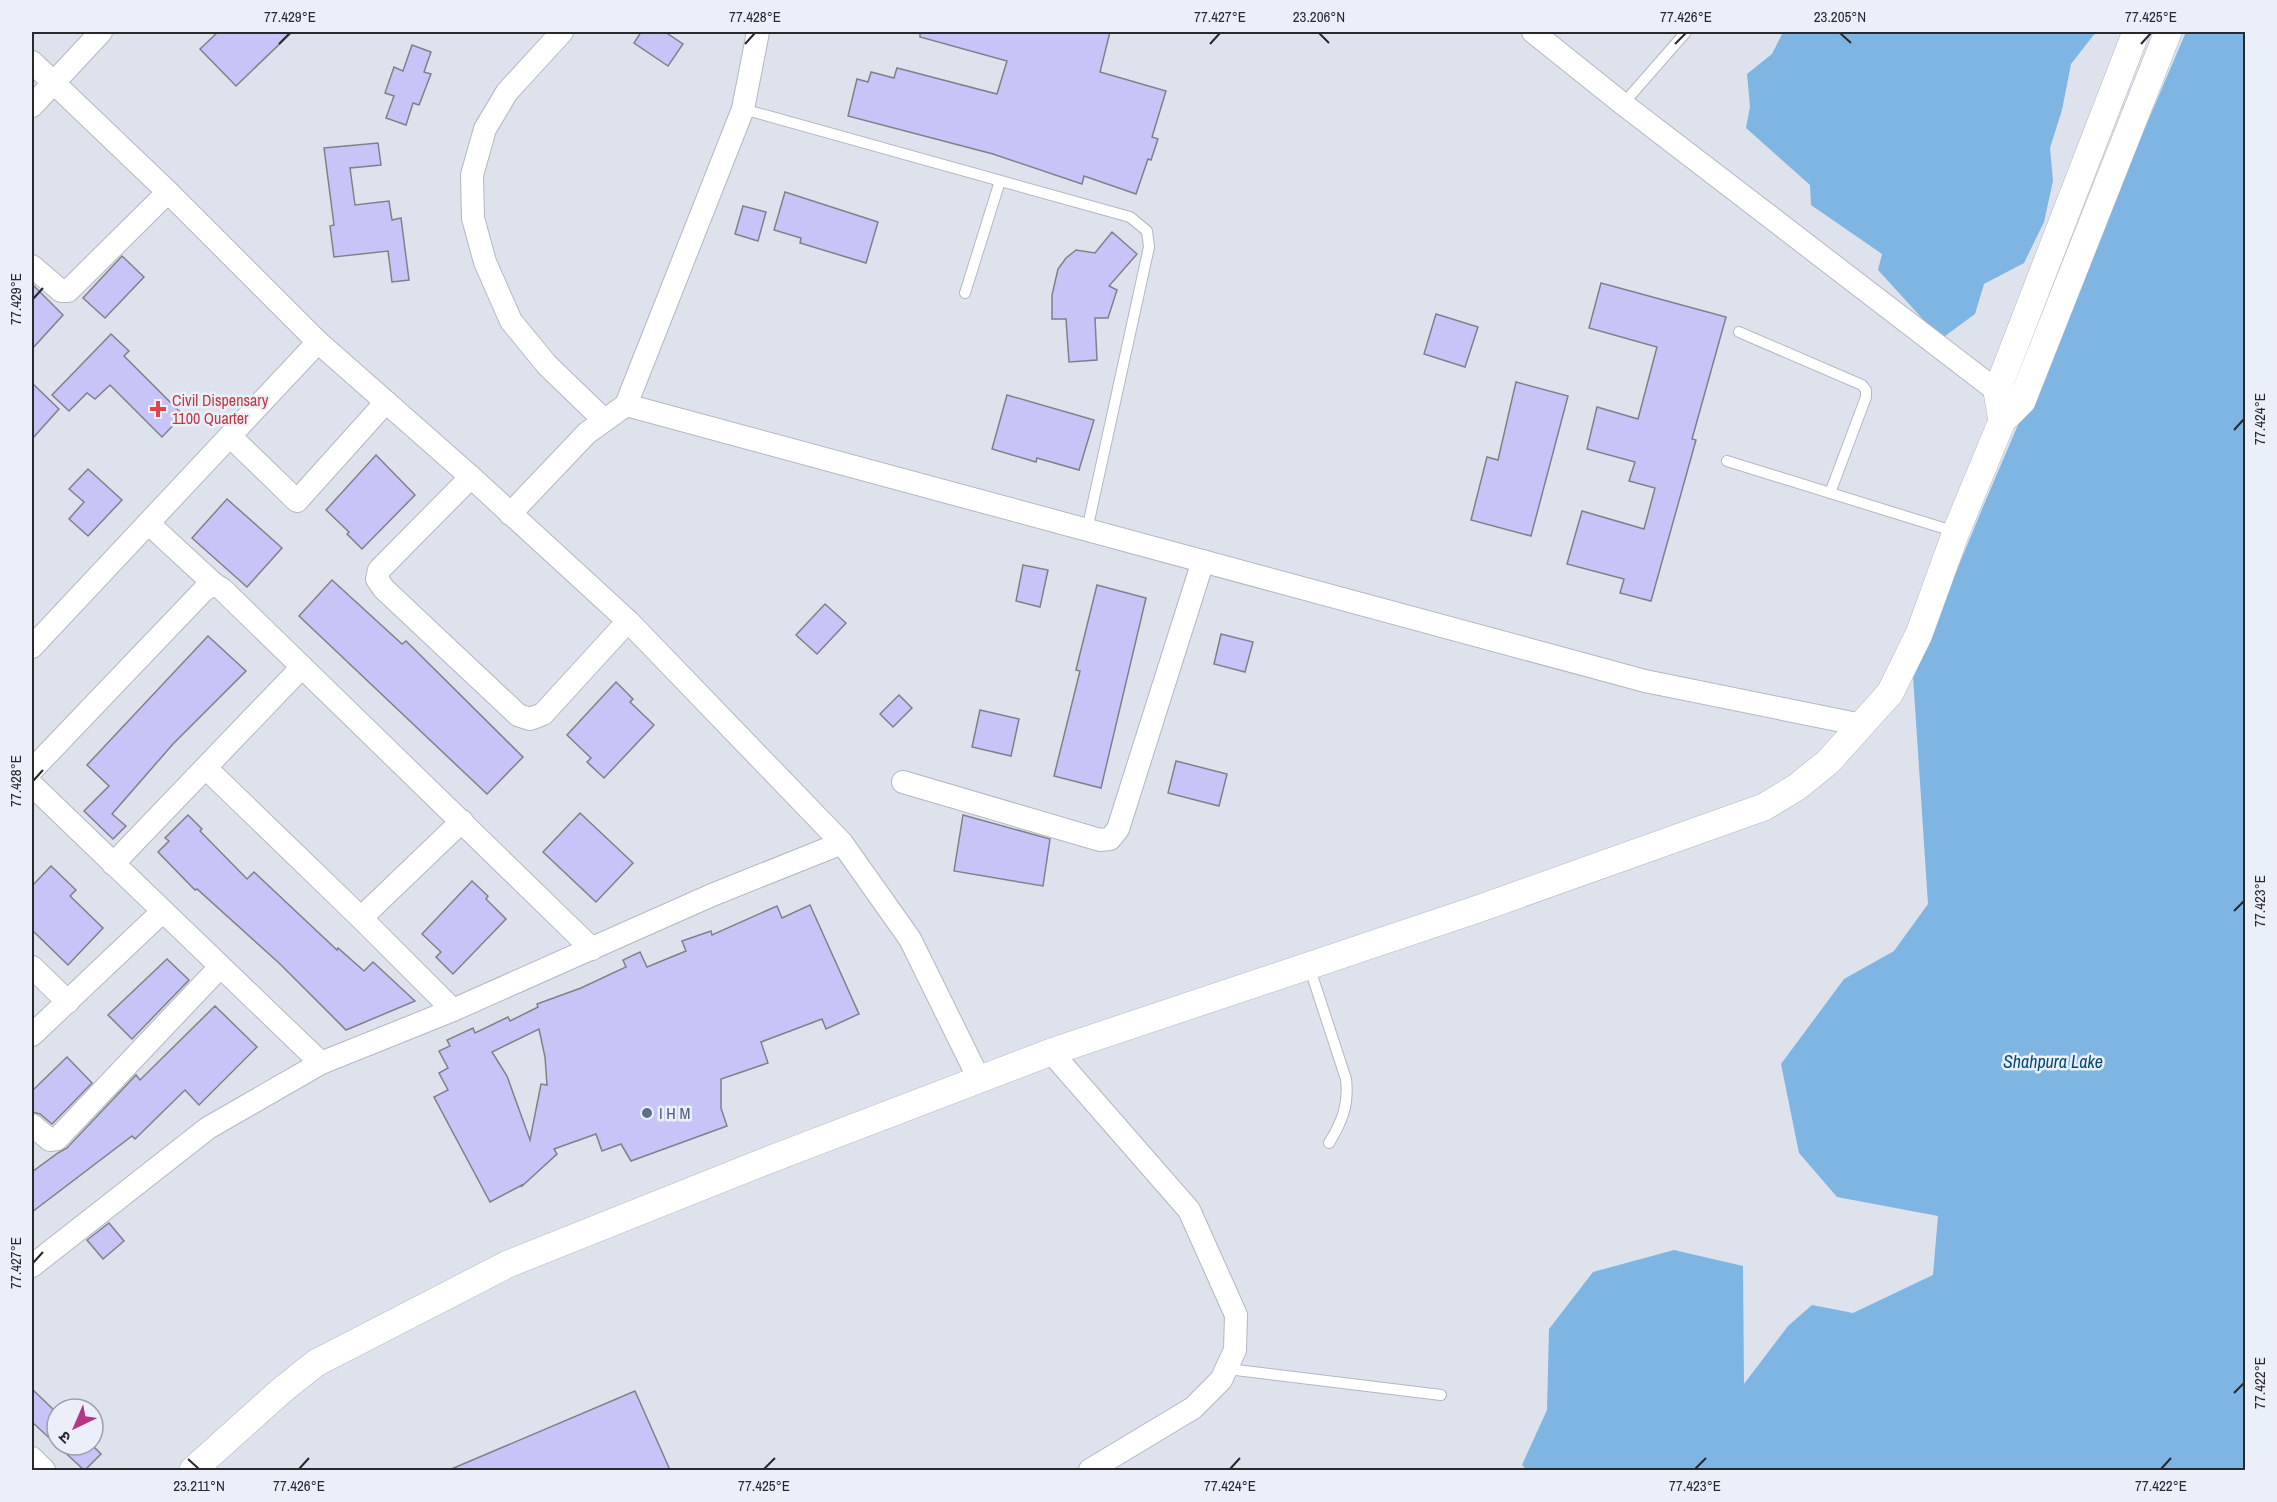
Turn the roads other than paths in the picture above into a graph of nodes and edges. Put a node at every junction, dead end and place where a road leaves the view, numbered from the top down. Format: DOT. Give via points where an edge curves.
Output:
graph roads {
  1 [pos="102,32"];
  2 [pos="562,32"];
  3 [pos="758,32"];
  4 [pos="1533,32"];
  5 [pos="1686,32"];
  6 [pos="2136,32"];
  7 [pos="2168,32"];
  8 [pos="32,63"];
  9 [pos="52,84"];
  10 [pos="1623,104"];
  11 [pos="32,106"];
  12 [pos="742,109"];
  13 [pos="1000,181"];
  14 [pos="168,192"];
  15 [pos="32,266"];
  16 [pos="965,293"];
  17 [pos="1739,332"];
  18 [pos="318,342"];
  19 [pos="1996,391"];
  20 [pos="2022,401"];
  21 [pos="386,402"];
  22 [pos="626,405"];
  23 [pos="604,420"];
  24 [pos="2002,422"];
  25 [pos="230,436"];
  26 [pos="1727,461"];
  27 [pos="471,477"];
  28 [pos="1830,493"];
  29 [pos="510,514"];
  30 [pos="148,523"];
  31 [pos="1087,530"];
  32 [pos="1956,532"];
  33 [pos="1203,561"];
  34 [pos="214,584"];
  35 [pos="628,621"];
  36 [pos="32,647"];
  37 [pos="302,668"];
  38 [pos="1862,725"];
  39 [pos="206,768"];
  40 [pos="32,770"];
  41 [pos="903,782"];
  42 [pos="36,797"];
  43 [pos="462,821"];
  44 [pos="842,843"];
  45 [pos="113,864"];
  46 [pos="163,911"];
  47 [pos="361,918"];
  48 [pos="592,949"];
  49 [pos="1309,966"];
  50 [pos="32,967"];
  51 [pos="220,967"];
  52 [pos="68,1002"];
  53 [pos="453,1010"];
  54 [pos="32,1035"];
  55 [pos="1051,1052"];
  56 [pos="321,1063"];
  57 [pos="979,1079"];
  58 [pos="32,1125"];
  59 [pos="1329,1143"];
  60 [pos="32,1266"];
  61 [pos="1228,1369"];
  62 [pos="1441,1395"];
  63 [pos="32,1458"];
  64 [pos="44,1470"];
  65 [pos="193,1470"];
  66 [pos="1090,1470"];
  1 -- 9 [label="street"];
  2 -- 23 [label="street" via="507,92 485,129 472,175 473,218 485,262 511,321 547,365"];
  3 -- 12 [label="street"];
  4 -- 10 [label="street"];
  5 -- 10 [label="lane"];
  6 -- 19 [label="street"];
  7 -- 20 [label="street"];
  8 -- 9 [label="street"];
  9 -- 11 [label="street"];
  9 -- 14 [label="street"];
  10 -- 19 [label="street"];
  12 -- 13 [label="lane"];
  12 -- 22 [label="street"];
  13 -- 16 [label="lane"];
  13 -- 31 [label="lane" via="1130,217 1147,231 1149,247"];
  14 -- 15 [label="street" via="68,291 61,291"];
  14 -- 18 [label="street"];
  17 -- 28 [label="lane" via="1866,390"];
  18 -- 21 [label="street"];
  18 -- 25 [label="street"];
  19 -- 20 [label="street"];
  19 -- 24 [label="street"];
  20 -- 24 [label="street"];
  21 -- 25 [label="street" via="297,501"];
  21 -- 27 [label="street"];
  22 -- 23 [label="street"];
  22 -- 31 [label="street"];
  23 -- 29 [label="street"];
  24 -- 32 [label="street"];
  25 -- 30 [label="street"];
  26 -- 28 [label="lane"];
  27 -- 29 [label="street"];
  27 -- 35 [label="street" via="379,570 377,579 518,715 530,719 543,714"];
  28 -- 32 [label="lane"];
  29 -- 35 [label="street"];
  30 -- 34 [label="street"];
  30 -- 36 [label="street"];
  31 -- 33 [label="street"];
  32 -- 38 [label="street" via="1919,634 1890,693"];
  33 -- 38 [label="street" via="1645,681"];
  33 -- 41 [label="street" via="1118,829 1110,839 1100,840"];
  34 -- 37 [label="street"];
  34 -- 40 [label="street"];
  35 -- 44 [label="street"];
  37 -- 39 [label="street"];
  37 -- 43 [label="street"];
  38 -- 49 [label="street" via="1828,762 1764,807"];
  39 -- 45 [label="street"];
  39 -- 47 [label="street"];
  42 -- 45 [label="street"];
  43 -- 47 [label="street"];
  43 -- 48 [label="street"];
  44 -- 48 [label="street"];
  44 -- 57 [label="street" via="910,939"];
  45 -- 46 [label="street"];
  46 -- 51 [label="street"];
  46 -- 52 [label="street"];
  47 -- 53 [label="street"];
  48 -- 53 [label="street"];
  49 -- 55 [label="street"];
  49 -- 59 [label="lane" via="1348,1094 1346,1111"];
  50 -- 52 [label="street"];
  51 -- 56 [label="street"];
  51 -- 58 [label="street" via="57,1139 50,1140"];
  52 -- 54 [label="street"];
  53 -- 56 [label="street"];
  55 -- 57 [label="street"];
  55 -- 61 [label="street" via="1189,1210 1236,1315 1235,1350"];
  56 -- 60 [label="street" via="208,1128"];
  57 -- 65 [label="street" via="508,1264 316,1363"];
  61 -- 62 [label="lane"];
  61 -- 66 [label="street" via="1193,1408"];
  63 -- 64 [label="street"];
}
